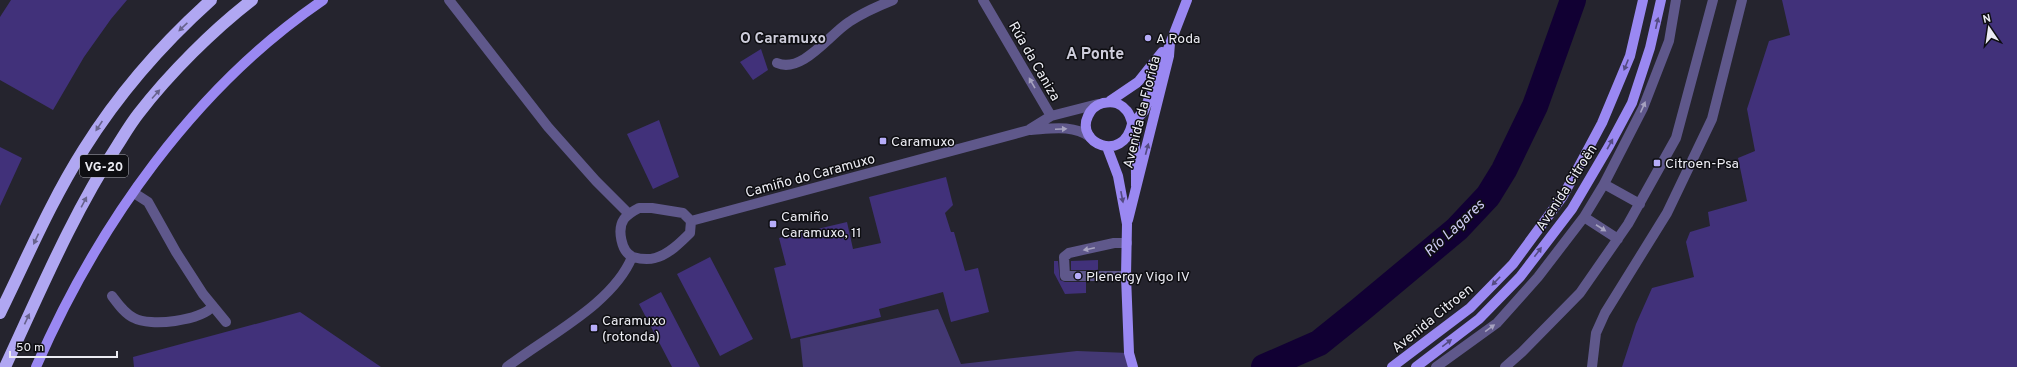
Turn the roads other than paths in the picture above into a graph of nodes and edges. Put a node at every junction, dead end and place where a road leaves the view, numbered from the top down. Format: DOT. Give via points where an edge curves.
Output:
graph roads {
  1 [pos="211,0"];
  2 [pos="252,0"];
  3 [pos="323,0"];
  4 [pos="449,0"];
  5 [pos="893,0"];
  6 [pos="982,0"];
  7 [pos="1187,0"];
  8 [pos="1643,0"];
  9 [pos="1661,0"];
  10 [pos="1676,0"];
  11 [pos="1713,0"];
  12 [pos="1742,0"];
  13 [pos="1170,43"];
  14 [pos="776,63"];
  15 [pos="1110,101"];
  16 [pos="1098,104"];
  17 [pos="1051,116"];
  18 [pos="1132,124"];
  19 [pos="1029,130"];
  20 [pos="1090,137"];
  21 [pos="1107,147"];
  22 [pos="1604,184"];
  23 [pos="1136,186"];
  24 [pos="134,193"];
  25 [pos="1563,196"];
  26 [pos="1640,204"];
  27 [pos="629,214"];
  28 [pos="1584,217"];
  29 [pos="691,221"];
  30 [pos="1128,224"];
  31 [pos="1618,239"];
  32 [pos="1127,243"];
  33 [pos="632,257"];
  34 [pos="1126,276"];
  35 [pos="112,296"];
  36 [pos="213,306"];
  37 [pos="0,313"];
  38 [pos="226,322"];
  39 [pos="1132,366"];
  40 [pos="5,367"];
  41 [pos="36,367"];
  42 [pos="507,367"];
  43 [pos="1392,367"];
  44 [pos="1416,367"];
  45 [pos="1436,367"];
  46 [pos="1505,367"];
  47 [pos="1592,367"];
  1 -- 37 [label="highway, VG-20, one-way" via="175,34 131,82 88,143 49,211"];
  40 -- 2 [label="highway, VG-20, one-way" via="99,173 138,114 188,58"];
  3 -- 24 [label="main road" via="269,41 201,106"];
  4 -- 27 [label="street" via="548,127"];
  5 -- 14 [label="street" via="850,21 818,50 802,59 782,66"];
  17 -- 6 [label="street, Rúa da Caniza, one-way"];
  7 -- 13 [label="main road, Avenida da Florida"];
  8 -- 25 [label="main road, Avenida Citroën, one-way" via="1630,56 1602,123"];
  44 -- 9 [label="main road, Avenida Citroën, one-way" via="1479,318 1520,277 1572,209 1632,103 1655,30"];
  22 -- 10 [label="street, one-way" via="1643,108 1669,40"];
  11 -- 26 [label="street" via="1676,138"];
  12 -- 47 [label="street" via="1712,119 1667,213 1605,313 1596,333"];
  13 -- 15 [label="main road, Avenida da Florida" via="1138,82"];
  13 -- 18 [label="main road, Avenida da Florida" via="1144,112"];
  23 -- 13 [label="main road, Avenida da Florida, one-way" via="1168,64"];
  15 -- 16 [label="main road"];
  15 -- 18 [label="main road" via="1121,105 1129,113"];
  16 -- 17 [label="street, Camiño do Caramuxo"];
  16 -- 20 [label="main road" via="1091,110 1087,119"];
  17 -- 19 [label="street, Camiño do Caramuxo"];
  18 -- 21 [label="main road" via="1130,134 1124,141 1116,146"];
  18 -- 23 [label="main road, Avenida da Florida" via="1136,153"];
  19 -- 20 [label="street, Camiño do Caramuxo, one-way" via="1068,128 1084,132"];
  19 -- 29 [label="street, Camiño do Caramuxo"];
  20 -- 21 [label="main road" via="1097,144"];
  21 -- 30 [label="main road, Avenida da Florida, one-way" via="1118,176"];
  22 -- 26 [label="street"];
  22 -- 28 [label="street"];
  23 -- 30 [label="main road, Avenida da Florida"];
  24 -- 36 [label="street" via="148,202 176,252"];
  24 -- 41 [label="main road" via="79,280"];
  25 -- 43 [label="main road, Avenida Citroen, one-way" via="1513,264 1470,308"];
  26 -- 31 [label="street"];
  27 -- 29 [label="street" via="639,208 652,208 683,213"];
  27 -- 33 [label="street" via="620,228 625,250"];
  28 -- 31 [label="street, one-way"];
  45 -- 28 [label="street, one-way" via="1496,323 1538,277"];
  29 -- 33 [label="street" via="690,233 675,247 656,258"];
  30 -- 32 [label="main road, Avenida da Florida"];
  31 -- 46 [label="street" via="1580,293"];
  32 -- 34 [label="main road, Avenida da Florida"];
  32 -- 34 [label="street, one-way" via="1069,253 1064,257 1065,276"];
  33 -- 42 [label="street" via="620,279 599,301"];
  34 -- 39 [label="main road, Avenida da Florida" via="1129,353"];
  35 -- 36 [label="street" via="133,318 147,323 202,315"];
  36 -- 38 [label="street"];
}
